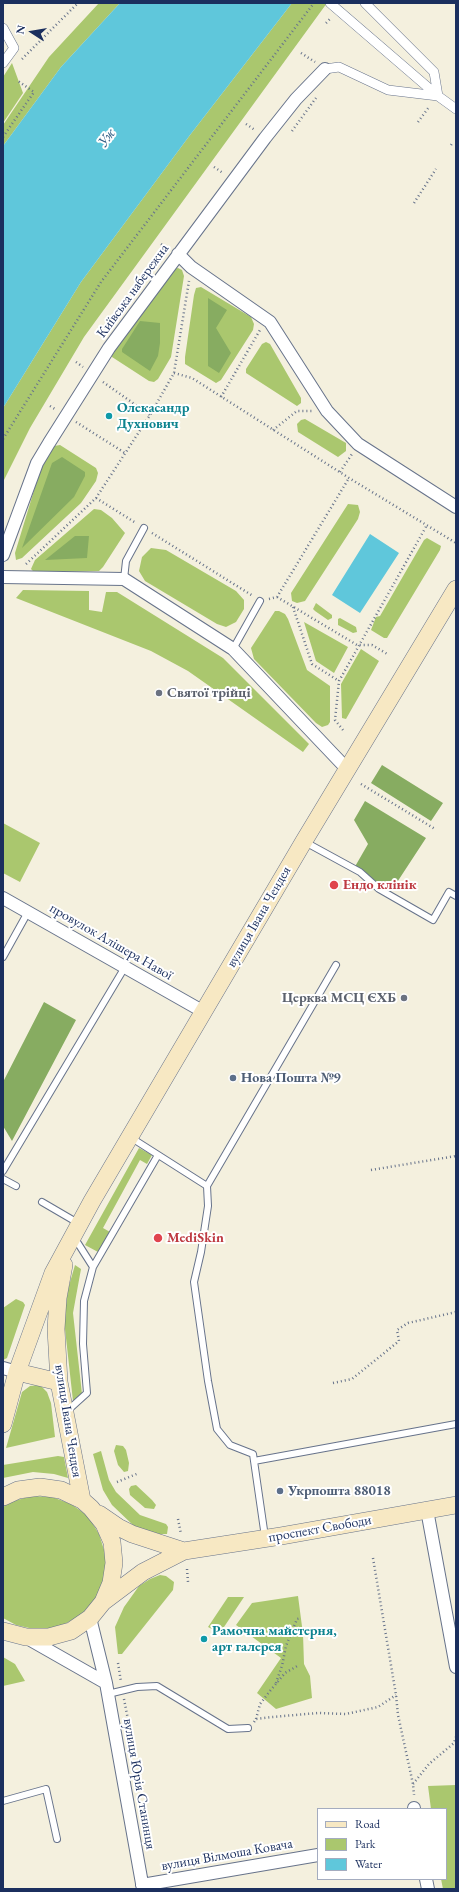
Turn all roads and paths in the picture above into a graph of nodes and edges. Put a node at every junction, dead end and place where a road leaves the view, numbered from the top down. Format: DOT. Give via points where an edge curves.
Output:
graph roads {
  1 [pos="78,3"];
  2 [pos="314,3"];
  3 [pos="365,3"];
  4 [pos="333,5"];
  5 [pos="333,17"];
  6 [pos="326,23"];
  7 [pos="3,28"];
  8 [pos="21,60"];
  9 [pos="3,63"];
  10 [pos="325,69"];
  11 [pos="18,81"];
  12 [pos="318,96"];
  13 [pos="438,96"];
  14 [pos="456,109"];
  15 [pos="418,122"];
  16 [pos="292,131"];
  17 [pos="3,137"];
  18 [pos="436,169"];
  19 [pos="414,203"];
  20 [pos="178,254"];
  21 [pos="191,267"];
  22 [pos="270,322"];
  23 [pos="174,373"];
  24 [pos="112,388"];
  25 [pos="222,397"];
  26 [pos="327,411"];
  27 [pos="150,415"];
  28 [pos="87,429"];
  29 [pos="273,430"];
  30 [pos="3,439"];
  31 [pos="358,444"];
  32 [pos="125,453"];
  33 [pos="340,472"];
  34 [pos="349,478"];
  35 [pos="96,498"];
  36 [pos="456,506"];
  37 [pos="427,525"];
  38 [pos="144,528"];
  39 [pos="456,543"];
  40 [pos="3,555"];
  41 [pos="23,568"];
  42 [pos="3,577"];
  43 [pos="124,579"];
  44 [pos="456,589"];
  45 [pos="244,590"];
  46 [pos="277,597"];
  47 [pos="260,601"];
  48 [pos="294,607"];
  49 [pos="357,645"];
  50 [pos="232,649"];
  51 [pos="389,655"];
  52 [pos="339,681"];
  53 [pos="343,730"];
  54 [pos="347,769"];
  55 [pos="361,784"];
  56 [pos="435,829"];
  57 [pos="304,841"];
  58 [pos="456,896"];
  59 [pos="3,898"];
  60 [pos="28,912"];
  61 [pos="3,957"];
  62 [pos="336,965"];
  63 [pos="125,967"];
  64 [pos="204,1012"];
  65 [pos="130,1137"];
  66 [pos="158,1155"];
  67 [pos="456,1156"];
  68 [pos="371,1170"];
  69 [pos="3,1171"];
  70 [pos="3,1179"];
  71 [pos="16,1186"];
  72 [pos="207,1186"];
  73 [pos="42,1202"];
  74 [pos="73,1236"];
  75 [pos="93,1266"];
  76 [pos="456,1312"];
  77 [pos="10,1370"];
  78 [pos="59,1382"];
  79 [pos="333,1383"];
  80 [pos="65,1413"];
  81 [pos="3,1424"];
  82 [pos="456,1424"];
  83 [pos="254,1461"];
  84 [pos="139,1472"];
  85 [pos="117,1482"];
  86 [pos="3,1497"];
  87 [pos="86,1504"];
  88 [pos="456,1505"];
  89 [pos="427,1510"];
  90 [pos="178,1519"];
  91 [pos="181,1534"];
  92 [pos="265,1539"];
  93 [pos="184,1551"];
  94 [pos="373,1558"];
  95 [pos="187,1569"];
  96 [pos="188,1582"];
  97 [pos="103,1602"];
  98 [pos="90,1618"];
  99 [pos="301,1618"];
  100 [pos="452,1621"];
  101 [pos="11,1632"];
  102 [pos="299,1665"];
  103 [pos="456,1667"];
  104 [pos="276,1683"];
  105 [pos="107,1688"];
  106 [pos="396,1695"];
  107 [pos="256,1719"];
  108 [pos="248,1728"];
  109 [pos="456,1737"];
  110 [pos="413,1784"];
  111 [pos="3,1801"];
  112 [pos="414,1808"];
  113 [pos="57,1839"];
  114 [pos="317,1855"];
  115 [pos="142,1887"];
  1 -- 8 [label="path"];
  2 -- 30 [label="path" via="101,282"];
  3 -- 13 [label="street" via="434,72"];
  4 -- 13 [label="street"];
  5 -- 6 [label="path"];
  7 -- 9 [label="street" via="14,48"];
  10 -- 13 [label="street" via="339,67 388,90"];
  10 -- 20 [label="street, Київська набережна" via="296,99 265,138"];
  11 -- 17 [label="path" via="34,92"];
  12 -- 16 [label="path"];
  13 -- 14 [label="street"];
  13 -- 15 [label="path"];
  18 -- 19 [label="path"];
  20 -- 21 [label="street"];
  20 -- 40 [label="street, Київська набережна" via="109,348 49,443 37,464"];
  21 -- 22 [label="street"];
  21 -- 23 [label="path"];
  22 -- 25 [label="path" via="261,328"];
  22 -- 26 [label="street"];
  23 -- 25 [label="path" via="192,378"];
  23 -- 27 [label="path"];
  24 -- 27 [label="path"];
  25 -- 29 [label="path"];
  26 -- 29 [label="path" via="297,411"];
  26 -- 31 [label="street"];
  27 -- 32 [label="path"];
  28 -- 32 [label="path"];
  29 -- 33 [label="path"];
  31 -- 33 [label="path"];
  31 -- 36 [label="street"];
  32 -- 35 [label="path"];
  33 -- 34 [label="path"];
  34 -- 37 [label="path"];
  34 -- 46 [label="path"];
  35 -- 38 [label="path"];
  35 -- 41 [label="path"];
  37 -- 39 [label="path"];
  37 -- 49 [label="path"];
  38 -- 43 [label="lane" via="126,561"];
  38 -- 45 [label="path"];
  42 -- 43 [label="street"];
  43 -- 50 [label="street"];
  44 -- 54 [label="main road, вулиця Івана Чендея"];
  46 -- 47 [label="path"];
  46 -- 48 [label="path"];
  47 -- 50 [label="lane"];
  48 -- 49 [label="path"];
  48 -- 52 [label="path" via="312,664"];
  49 -- 51 [label="path" via="372,645"];
  49 -- 52 [label="path"];
  50 -- 54 [label="street"];
  52 -- 53 [label="path" via="335,720"];
  54 -- 57 [label="main road, вулиця Івана Чендея"];
  55 -- 56 [label="path"];
  57 -- 58 [label="lane" via="360,872 379,889 433,920 449,892"];
  57 -- 64 [label="main road, вулиця Івана Чендея"];
  59 -- 60 [label="street, провулок Алішера Навої"];
  60 -- 61 [label="lane"];
  60 -- 63 [label="street, провулок Алішера Навої"];
  62 -- 72 [label="lane"];
  63 -- 64 [label="street, провулок Алішера Навої"];
  63 -- 69 [label="lane"];
  64 -- 65 [label="main road, вулиця Івана Чендея"];
  65 -- 66 [label="lane"];
  65 -- 74 [label="main road, вулиця Івана Чендея"];
  66 -- 72 [label="lane"];
  66 -- 75 [label="lane"];
  67 -- 68 [label="path"];
  70 -- 71 [label="lane"];
  72 -- 83 [label="lane" via="208,1206 194,1282 208,1381 217,1429 230,1445 253,1454"];
  73 -- 74 [label="lane"];
  74 -- 75 [label="lane"];
  74 -- 77 [label="main road, вулиця Івана Чендея" via="53,1273"];
  74 -- 78 [label="main road, вулиця Івана Чендея" via="58,1298 56,1329"];
  75 -- 80 [label="lane" via="84,1301 83,1344 87,1393"];
  76 -- 79 [label="path" via="408,1323 397,1330 399,1341 352,1379"];
  77 -- 78 [label="main road"];
  77 -- 81 [label="main road, вулиця Івана Чендея"];
  78 -- 80 [label="main road, вулиця Івана Чендея"];
  80 -- 87 [label="main road, вулиця Івана Чендея"];
  82 -- 83 [label="lane"];
  83 -- 92 [label="lane"];
  84 -- 85 [label="path"];
  86 -- 87 [label="main road, проспект Свободи" via="18,1490 40,1487 62,1490"];
  87 -- 93 [label="main road, проспект Свободи" via="132,1534"];
  87 -- 97 [label="main road" via="104,1524 112,1542 112,1583"];
  88 -- 89 [label="main road, проспект Свободи"];
  89 -- 92 [label="main road, проспект Свободи"];
  89 -- 100 [label="street"];
  90 -- 91 [label="path"];
  92 -- 93 [label="main road, проспект Свободи"];
  93 -- 97 [label="main road, проспект Свободи" via="143,1572"];
  94 -- 106 [label="path"];
  95 -- 96 [label="path"];
  97 -- 98 [label="main road"];
  98 -- 101 [label="main road" via="71,1631 49,1637"];
  98 -- 105 [label="street, вулиця Юрія Станинця"];
  99 -- 104 [label="path" via="297,1619 286,1646"];
  100 -- 103 [label="street"];
  101 -- 105 [label="street"];
  102 -- 104 [label="path"];
  104 -- 107 [label="path" via="260,1704"];
  105 -- 108 [label="lane" via="157,1686 228,1728"];
  105 -- 115 [label="street, вулиця Юрія Станинця"];
  106 -- 107 [label="path" via="378,1707 346,1714 318,1713"];
  106 -- 110 [label="path"];
  107 -- 108 [label="path"];
  109 -- 110 [label="path" via="454,1743 429,1764"];
  110 -- 112 [label="path"];
  111 -- 113 [label="lane" via="46,1789"];
  114 -- 115 [label="street, вулиця Вілмоша Ковача"];
}
